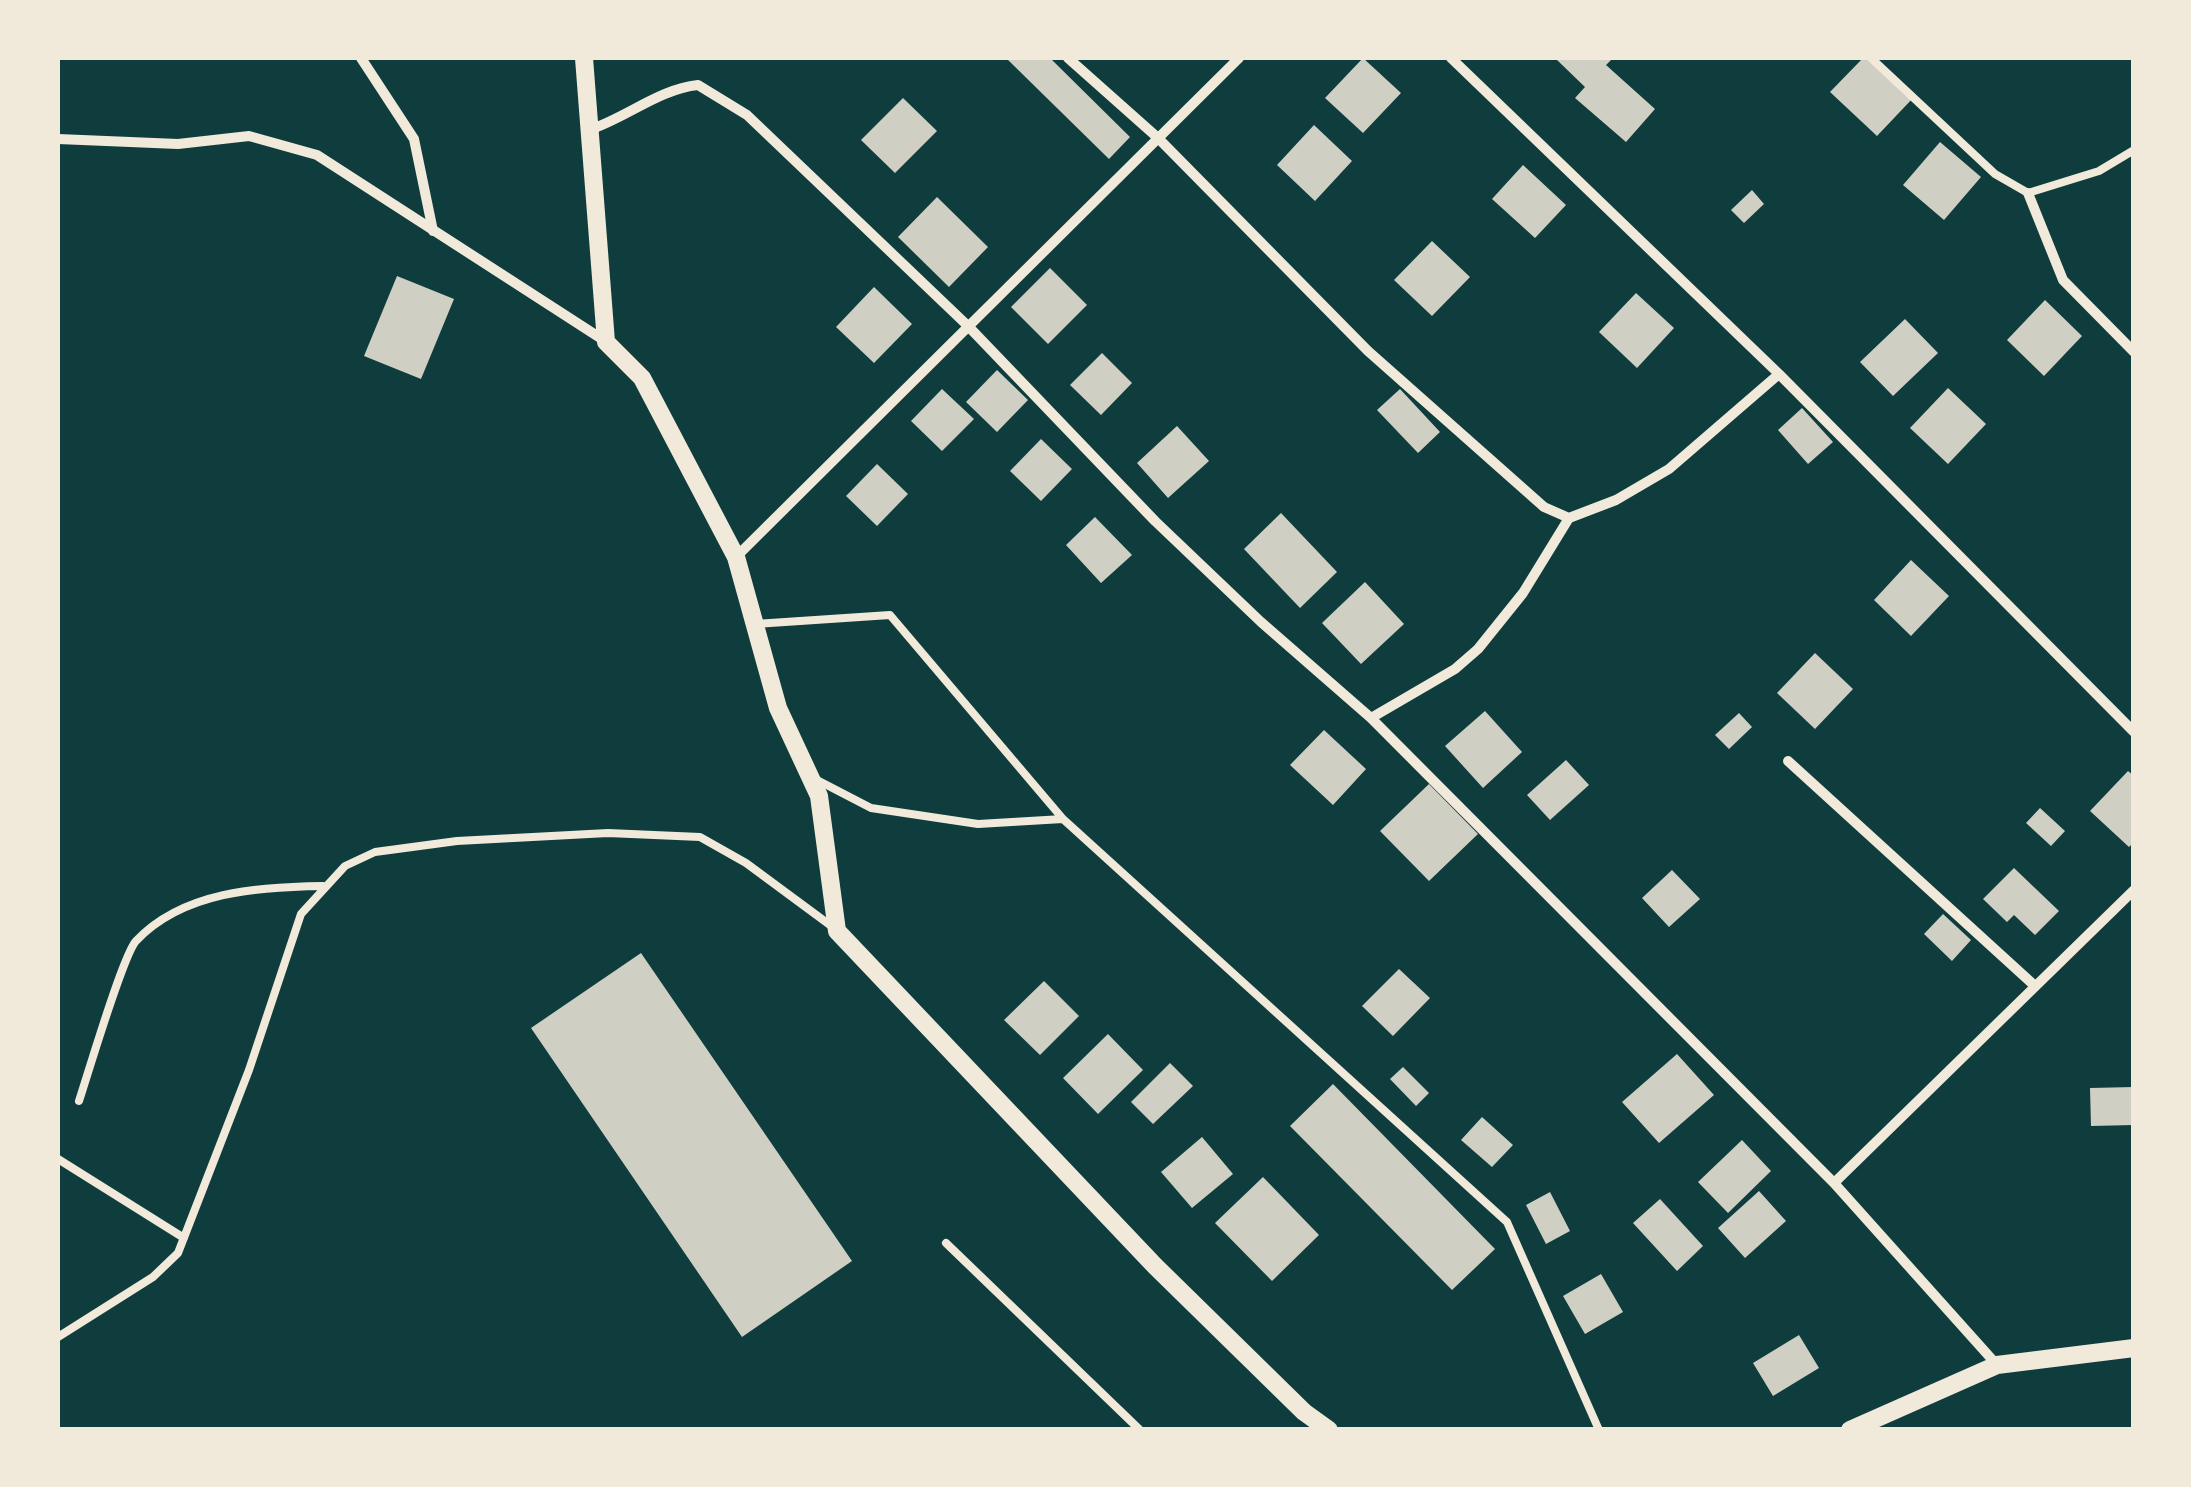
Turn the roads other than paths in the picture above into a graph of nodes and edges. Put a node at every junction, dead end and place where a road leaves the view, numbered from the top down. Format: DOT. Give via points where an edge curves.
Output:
graph roads {
  1 [pos="361,58"];
  2 [pos="584,58"];
  3 [pos="1068,58"];
  4 [pos="1239,58"];
  5 [pos="1451,58"];
  6 [pos="1871,58"];
  7 [pos="588,130"];
  8 [pos="1158,138"];
  9 [pos="58,139"];
  10 [pos="2134,150"];
  11 [pos="2028,193"];
  12 [pos="433,231"];
  13 [pos="968,326"];
  14 [pos="606,342"];
  15 [pos="2134,352"];
  16 [pos="1779,374"];
  17 [pos="1569,518"];
  18 [pos="736,558"];
  19 [pos="755,624"];
  20 [pos="1371,718"];
  21 [pos="2134,732"];
  22 [pos="1788,761"];
  23 [pos="811,777"];
  24 [pos="1063,819"];
  25 [pos="323,886"];
  26 [pos="2134,890"];
  27 [pos="837,930"];
  28 [pos="2035,986"];
  29 [pos="79,1100"];
  30 [pos="58,1159"];
  31 [pos="1834,1182"];
  32 [pos="184,1238"];
  33 [pos="946,1242"];
  34 [pos="58,1337"];
  35 [pos="2134,1348"];
  36 [pos="1997,1365"];
  37 [pos="1140,1430"];
  38 [pos="1328,1430"];
  39 [pos="1599,1430"];
  40 [pos="1850,1430"];
  1 -- 12 [label="street" via="414,139"];
  2 -- 7 [label="street"];
  3 -- 8 [label="street"];
  4 -- 8 [label="street"];
  5 -- 16 [label="street"];
  6 -- 11 [label="lane" via="1995,174"];
  7 -- 13 [label="street" via="698,85 747,115"];
  7 -- 14 [label="street"];
  8 -- 13 [label="street"];
  8 -- 17 [label="street" via="1368,351 1544,506"];
  9 -- 12 [label="street" via="178,144 248,136 317,154"];
  10 -- 11 [label="lane" via="2099,171"];
  11 -- 15 [label="street" via="2063,280"];
  12 -- 14 [label="street"];
  13 -- 18 [label="street"];
  13 -- 20 [label="street" via="1155,520"];
  14 -- 18 [label="street" via="642,378"];
  16 -- 17 [label="street" via="1669,469"];
  16 -- 21 [label="street"];
  17 -- 20 [label="street" via="1523,593 1478,649"];
  18 -- 19 [label="street"];
  19 -- 23 [label="street" via="778,708"];
  19 -- 24 [label="lane" via="890,615"];
  20 -- 31 [label="street"];
  22 -- 28 [label="street"];
  23 -- 24 [label="lane" via="872,808 978,824"];
  23 -- 27 [label="street"];
  24 -- 39 [label="lane" via="1506,1222"];
  25 -- 27 [label="lane" via="376,852 457,841 608,833 700,837"];
  25 -- 29 [label="lane" via="269,887 188,904 134,943"];
  25 -- 32 [label="lane" via="301,914"];
  26 -- 28 [label="street"];
  27 -- 38 [label="street" via="1155,1266"];
  28 -- 31 [label="street"];
  30 -- 32 [label="lane"];
  31 -- 36 [label="street"];
  32 -- 34 [label="lane" via="153,1278"];
  33 -- 37 [label="lane"];
  35 -- 36 [label="street"];
  36 -- 40 [label="street"];
}
